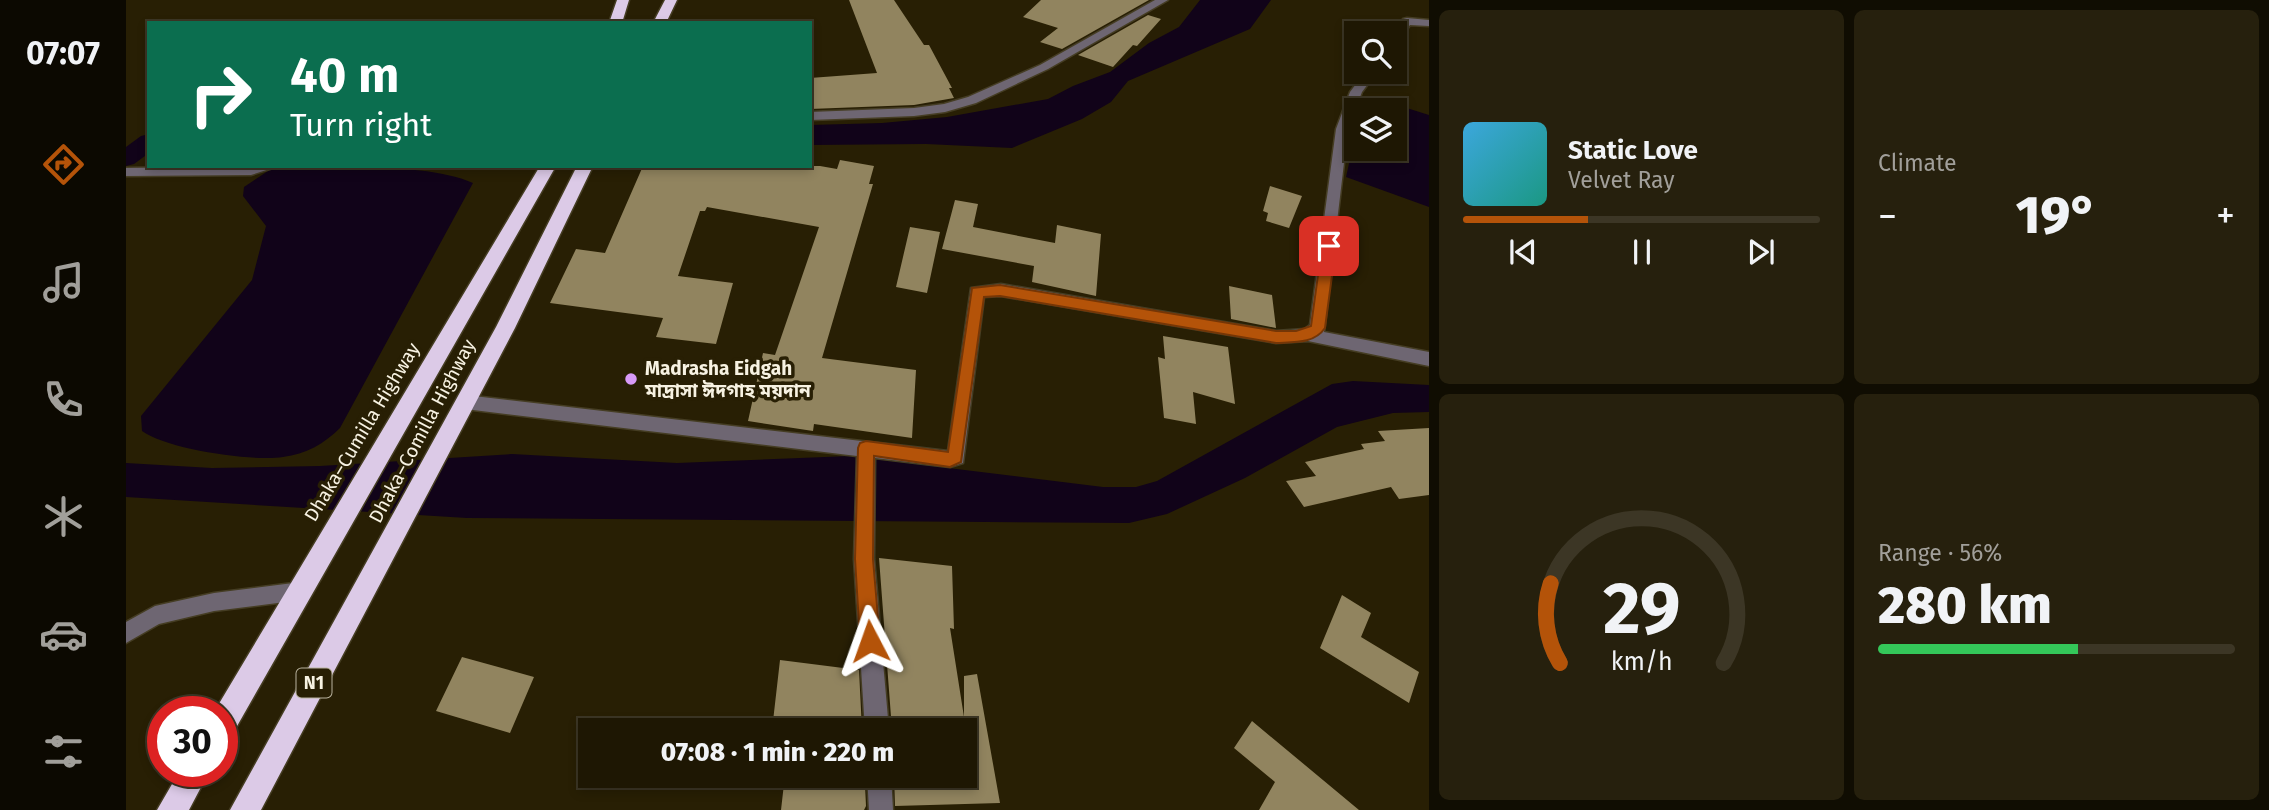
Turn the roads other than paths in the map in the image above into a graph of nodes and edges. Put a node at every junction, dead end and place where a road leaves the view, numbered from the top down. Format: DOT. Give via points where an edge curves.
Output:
graph roads {
  1 [pos="623,0"];
  2 [pos="671,0"];
  3 [pos="1163,0"];
  4 [pos="616,21"];
  5 [pos="660,21"];
  6 [pos="1407,21"];
  7 [pos="1429,23"];
  8 [pos="1362,84"];
  9 [pos="812,116"];
  10 [pos="264,168"];
  11 [pos="547,168"];
  12 [pos="584,168"];
  13 [pos="126,172"];
  14 [pos="1308,335"];
  15 [pos="1429,359"];
  16 [pos="465,402"];
  17 [pos="866,448"];
  18 [pos="301,591"];
  19 [pos="126,633"];
  20 [pos="238,698"];
  21 [pos="876,718"];
  22 [pos="186,787"];
  23 [pos="880,788"];
  24 [pos="172,810"];
  25 [pos="245,810"];
  26 [pos="881,810"];
  1 -- 4 [label="highway"];
  2 -- 5 [label="highway"];
  3 -- 9 [label="street" via="1044,67 972,100 914,113"];
  6 -- 7 [label="street"];
  8 -- 14 [label="street" via="1342,129 1318,328"];
  10 -- 13 [label="street"];
  11 -- 18 [label="highway, Dhaka–Cumilla Highway"];
  12 -- 16 [label="highway, Dhaka–Comilla Highway / N1"];
  14 -- 15 [label="street"];
  14 -- 17 [label="street" via="1276,337 1000,290 977,292 956,457"];
  16 -- 17 [label="street"];
  16 -- 25 [label="highway, Dhaka–Comilla Highway / N1"];
  17 -- 21 [label="street" via="864,559"];
  18 -- 19 [label="lane" via="155,615"];
  18 -- 20 [label="highway, Dhaka–Cumilla Highway"];
  22 -- 24 [label="highway"];
  23 -- 26 [label="street"];
}
